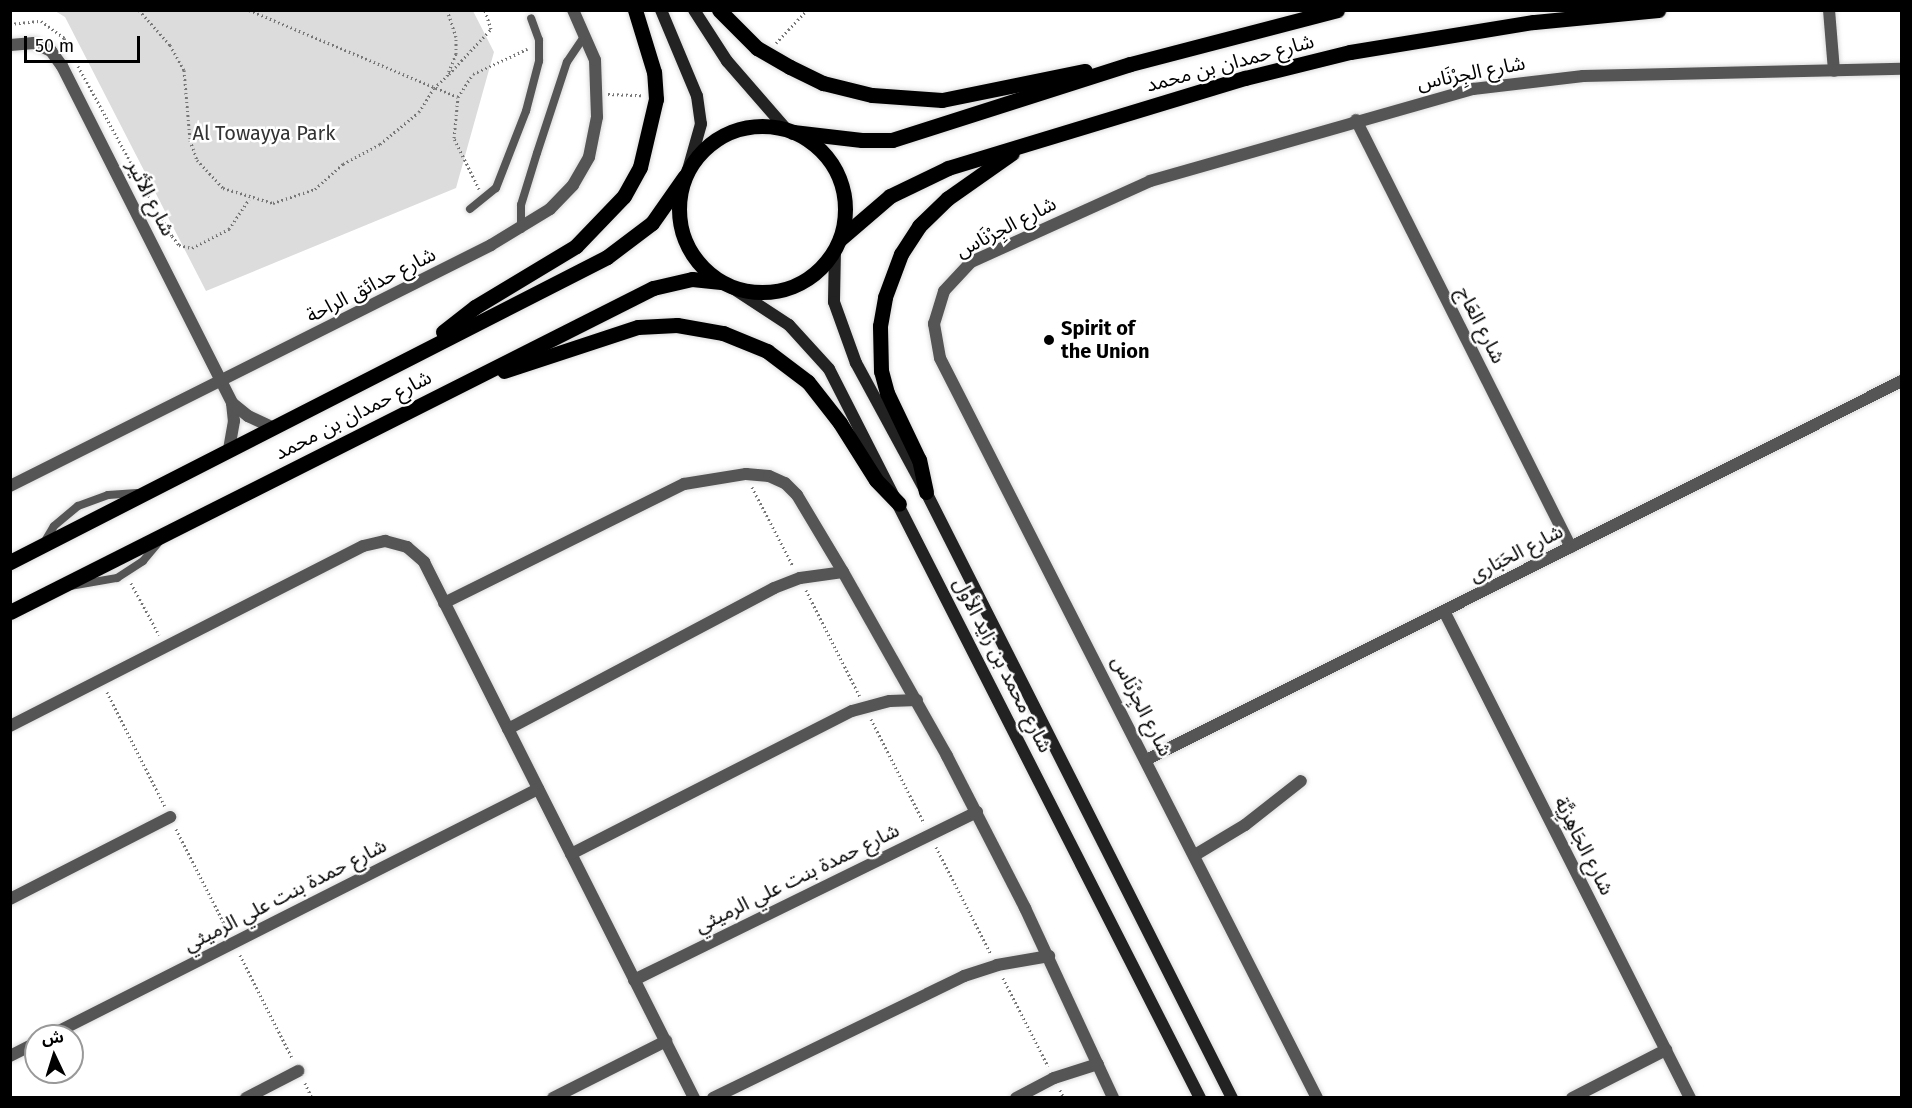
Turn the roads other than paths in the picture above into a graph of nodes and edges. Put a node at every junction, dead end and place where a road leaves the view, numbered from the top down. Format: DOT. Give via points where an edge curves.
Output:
graph roads {
  1 [pos="573,10"];
  2 [pos="635,10"];
  3 [pos="661,10"];
  4 [pos="694,10"];
  5 [pos="719,10"];
  6 [pos="1658,10"];
  7 [pos="1829,10"];
  8 [pos="1336,11"];
  9 [pos="531,18"];
  10 [pos="585,35"];
  11 [pos="10,45"];
  12 [pos="1130,64"];
  13 [pos="1902,69"];
  14 [pos="1834,71"];
  15 [pos="1356,120"];
  16 [pos="790,131"];
  17 [pos="1025,144"];
  18 [pos="687,173"];
  19 [pos="470,209"];
  20 [pos="521,229"];
  21 [pos="837,244"];
  22 [pos="724,284"];
  23 [pos="421,351"];
  24 [pos="221,381"];
  25 [pos="1902,381"];
  26 [pos="434,397"];
  27 [pos="232,403"];
  28 [pos="274,428"];
  29 [pos="229,449"];
  30 [pos="10,486"];
  31 [pos="926,492"];
  32 [pos="899,504"];
  33 [pos="166,533"];
  34 [pos="1571,547"];
  35 [pos="10,562"];
  36 [pos="843,572"];
  37 [pos="60,586"];
  38 [pos="444,603"];
  39 [pos="1444,611"];
  40 [pos="10,612"];
  41 [pos="917,700"];
  42 [pos="10,726"];
  43 [pos="508,729"];
  44 [pos="1148,759"];
  45 [pos="1301,781"];
  46 [pos="538,789"];
  47 [pos="977,812"];
  48 [pos="170,817"];
  49 [pos="571,854"];
  50 [pos="1195,855"];
  51 [pos="10,899"];
  52 [pos="1048,957"];
  53 [pos="634,980"];
  54 [pos="73,1024"];
  55 [pos="666,1041"];
  56 [pos="24,1049"];
  57 [pos="1666,1050"];
  58 [pos="10,1056"];
  59 [pos="1098,1064"];
  60 [pos="298,1071"];
  61 [pos="246,1098"];
  62 [pos="554,1098"];
  63 [pos="694,1098"];
  64 [pos="713,1098"];
  65 [pos="1016,1098"];
  66 [pos="1113,1098"];
  67 [pos="1200,1098"];
  68 [pos="1232,1098"];
  69 [pos="1317,1098"];
  70 [pos="1572,1098"];
  71 [pos="1690,1098"];
  1 -- 10 [label="street, شارع حدائق الراحة"];
  2 -- 23 [label="main road" via="649,52 656,96 640,167 624,196 602,223 542,270 475,307"];
  3 -- 18 [label="main road" via="697,96 701,124"];
  4 -- 16 [label="main road" via="727,61"];
  5 -- 12 [label="main road" via="767,53 823,83 910,100 978,95 1069,73"];
  6 -- 17 [label="main road, شارع حمدان بن محمد" via="1534,22 1350,52 1245,78"];
  7 -- 14 [label="street"];
  8 -- 12 [label="main road, شارع حمدان بن محمد"];
  9 -- 19 [label="lane" via="539,45 536,71 507,167 496,188"];
  10 -- 20 [label="lane" via="567,62 521,205"];
  10 -- 20 [label="street, شارع حدائق الراحة" via="595,60 598,93 589,157 564,196"];
  11 -- 24 [label="street, شارع الأثير" via="34,42 51,51 62,66"];
  12 -- 16 [label="main road, شارع حمدان بن محمد" via="892,140 862,141"];
  13 -- 14 [label="street, شارع الجِرْنَاس"];
  14 -- 15 [label="street, شارع الجِرْنَاس" via="1546,78 1473,89"];
  15 -- 34 [label="street, شارع العَاج"];
  15 -- 44 [label="street, شارع الجِرْنَاس" via="1150,181 1109,197 972,262 954,277 937,307 934,333 940,358"];
  16 -- 18 [label="main road" via="761,126 730,133 703,150"];
  16 -- 21 [label="main road" via="818,148 836,172 844,200"];
  17 -- 21 [label="main road, شارع حمدان بن محمد" via="910,184 880,203"];
  17 -- 31 [label="main road" via="948,198 919,226 902,254 885,297 880,326 881,371 887,393 919,460"];
  18 -- 22 [label="main road" via="678,206 683,236 698,262"];
  18 -- 23 [label="main road, شارع حمدان بن محمد" via="652,223 623,247"];
  20 -- 24 [label="street, شارع حدائق الراحة"];
  21 -- 22 [label="main road" via="809,277 790,286 770,291"];
  21 -- 31 [label="main road, شارع محمد بن زايد الأول" via="834,302 838,321 856,363"];
  22 -- 26 [label="main road, شارع حمدان بن محمد" via="692,279 653,288"];
  22 -- 32 [label="main road, شارع محمد بن زايد الأول" via="789,325 829,369"];
  23 -- 28 [label="main road, شارع حمدان بن محمد"];
  24 -- 27 [label="street, شارع الأثير"];
  24 -- 30 [label="street, شارع حدائق الراحة"];
  25 -- 34 [label="street, شارع الحَبَارى"];
  26 -- 32 [label="main road" via="618,331 677,326 723,333 766,351 808,382 876,480"];
  26 -- 33 [label="main road, شارع حمدان بن محمد"];
  27 -- 28 [label="street, شارع الأثير"];
  27 -- 29 [label="street, شارع الأثير" via="234,421"];
  28 -- 29 [label="main road, شارع حمدان بن محمد"];
  29 -- 35 [label="main road, شارع حمدان بن محمد"];
  31 -- 68 [label="main road, شارع محمد بن زايد الأول"];
  32 -- 67 [label="main road, شارع محمد بن زايد الأول"];
  33 -- 37 [label="main road, شارع حمدان بن محمد"];
  33 -- 37 [label="lane" via="143,561 126,573 101,583"];
  34 -- 39 [label="street, شارع الحَبَارى"];
  36 -- 38 [label="street" via="791,488 769,476 746,474 699,480 670,489"];
  36 -- 41 [label="street"];
  36 -- 43 [label="street" via="800,579 762,594"];
  37 -- 40 [label="main road, شارع حمدان بن محمد"];
  38 -- 42 [label="street" via="417,554 397,543 374,542"];
  38 -- 43 [label="street"];
  39 -- 44 [label="street, شارع الحَبَارى"];
  39 -- 57 [label="street, شارع الجَاهِزِيَّة"];
  41 -- 47 [label="street"];
  41 -- 49 [label="street" via="864,706"];
  43 -- 46 [label="street"];
  44 -- 50 [label="street, شارع الجِرْنَاس"];
  45 -- 50 [label="street" via="1245,825"];
  46 -- 49 [label="street"];
  46 -- 54 [label="street, شارع حمدة بنت علي الرميثي"];
  47 -- 52 [label="street"];
  47 -- 53 [label="street, شارع حمدة بنت علي الرميثي"];
  48 -- 51 [label="street"];
  49 -- 53 [label="street"];
  50 -- 69 [label="street, شارع الجِرْنَاس"];
  52 -- 59 [label="street"];
  52 -- 64 [label="street" via="997,965 949,983"];
  53 -- 55 [label="street"];
  55 -- 62 [label="street"];
  55 -- 63 [label="street"];
  56 -- 58 [label="street"];
  57 -- 70 [label="street"];
  57 -- 71 [label="street, شارع الجَاهِزِيَّة"];
  59 -- 65 [label="street" via="1054,1078"];
  59 -- 66 [label="street"];
  60 -- 61 [label="street"];
}
